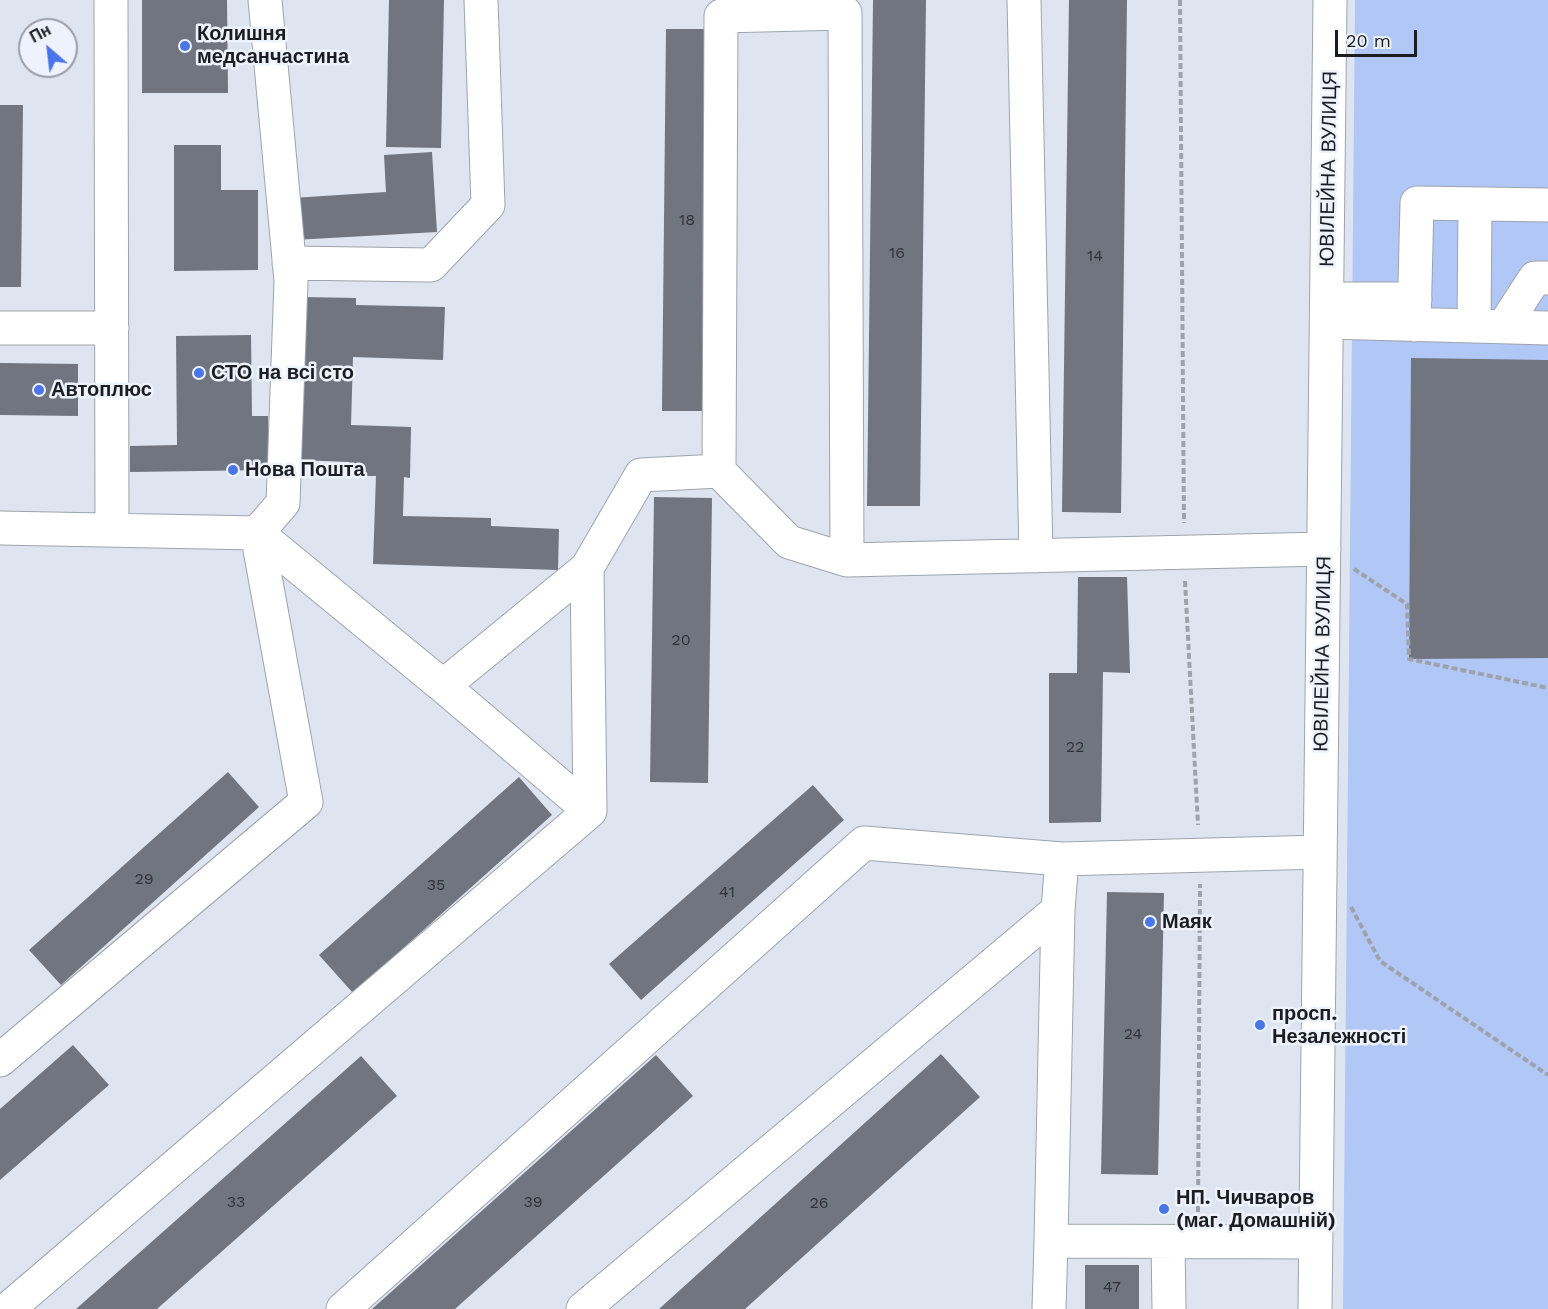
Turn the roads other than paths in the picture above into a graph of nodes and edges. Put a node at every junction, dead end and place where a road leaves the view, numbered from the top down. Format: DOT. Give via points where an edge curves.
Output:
graph roads {
  1 [pos="111,0"];
  2 [pos="265,0"];
  3 [pos="481,0"];
  4 [pos="1024,0"];
  5 [pos="1330,0"];
  6 [pos="845,6"];
  7 [pos="1476,204"];
  8 [pos="1548,205"];
  9 [pos="289,263"];
  10 [pos="1548,278"];
  11 [pos="1327,310"];
  12 [pos="1415,312"];
  13 [pos="1474,326"];
  14 [pos="1509,327"];
  15 [pos="0,328"];
  16 [pos="112,328"];
  17 [pos="1548,328"];
  18 [pos="718,471"];
  19 [pos="0,528"];
  20 [pos="112,530"];
  21 [pos="257,533"];
  22 [pos="1324,549"];
  23 [pos="1035,556"];
  24 [pos="847,560"];
  25 [pos="587,568"];
  26 [pos="443,686"];
  27 [pos="590,811"];
  28 [pos="1320,852"];
  29 [pos="1062,859"];
  30 [pos="1058,910"];
  31 [pos="0,1060"];
  32 [pos="1051,1241"];
  33 [pos="1183,1242"];
  34 [pos="1316,1242"];
  35 [pos="8,1309"];
  36 [pos="343,1309"];
  37 [pos="583,1309"];
  38 [pos="1049,1309"];
  39 [pos="1169,1309"];
  40 [pos="1316,1309"];
  1 -- 16 [label="street"];
  2 -- 9 [label="street"];
  3 -- 9 [label="street" via="488,205 431,265"];
  4 -- 23 [label="street"];
  5 -- 11 [label="street, ЮВІЛЕЙНА ВУЛИЦЯ"];
  6 -- 18 [label="street" via="721,16"];
  6 -- 24 [label="street"];
  7 -- 8 [label="street"];
  7 -- 12 [label="street" via="1417,203"];
  7 -- 13 [label="street"];
  9 -- 21 [label="street" via="283,503"];
  10 -- 14 [label="street" via="1535,278 1509,318"];
  11 -- 12 [label="street"];
  11 -- 22 [label="street, ЮВІЛЕЙНА ВУЛИЦЯ"];
  12 -- 13 [label="street"];
  13 -- 14 [label="street"];
  14 -- 17 [label="street"];
  15 -- 16 [label="street"];
  16 -- 20 [label="street"];
  18 -- 24 [label="street" via="789,542"];
  18 -- 25 [label="street" via="641,475"];
  19 -- 20 [label="street"];
  20 -- 21 [label="street"];
  21 -- 26 [label="street"];
  21 -- 31 [label="street" via="306,802"];
  22 -- 23 [label="street"];
  22 -- 28 [label="street, ЮВІЛЕЙНА ВУЛИЦЯ"];
  23 -- 24 [label="street"];
  25 -- 26 [label="street"];
  25 -- 27 [label="street"];
  26 -- 27 [label="street"];
  27 -- 35 [label="street"];
  28 -- 29 [label="street"];
  28 -- 34 [label="street, ЮВІЛЕЙНА ВУЛИЦЯ"];
  29 -- 30 [label="street"];
  29 -- 36 [label="street" via="864,843"];
  30 -- 32 [label="street"];
  30 -- 37 [label="street"];
  32 -- 33 [label="street"];
  32 -- 38 [label="street"];
  33 -- 34 [label="street"];
  33 -- 39 [label="street"];
  34 -- 40 [label="street, ЮВІЛЕЙНА ВУЛИЦЯ"];
}
